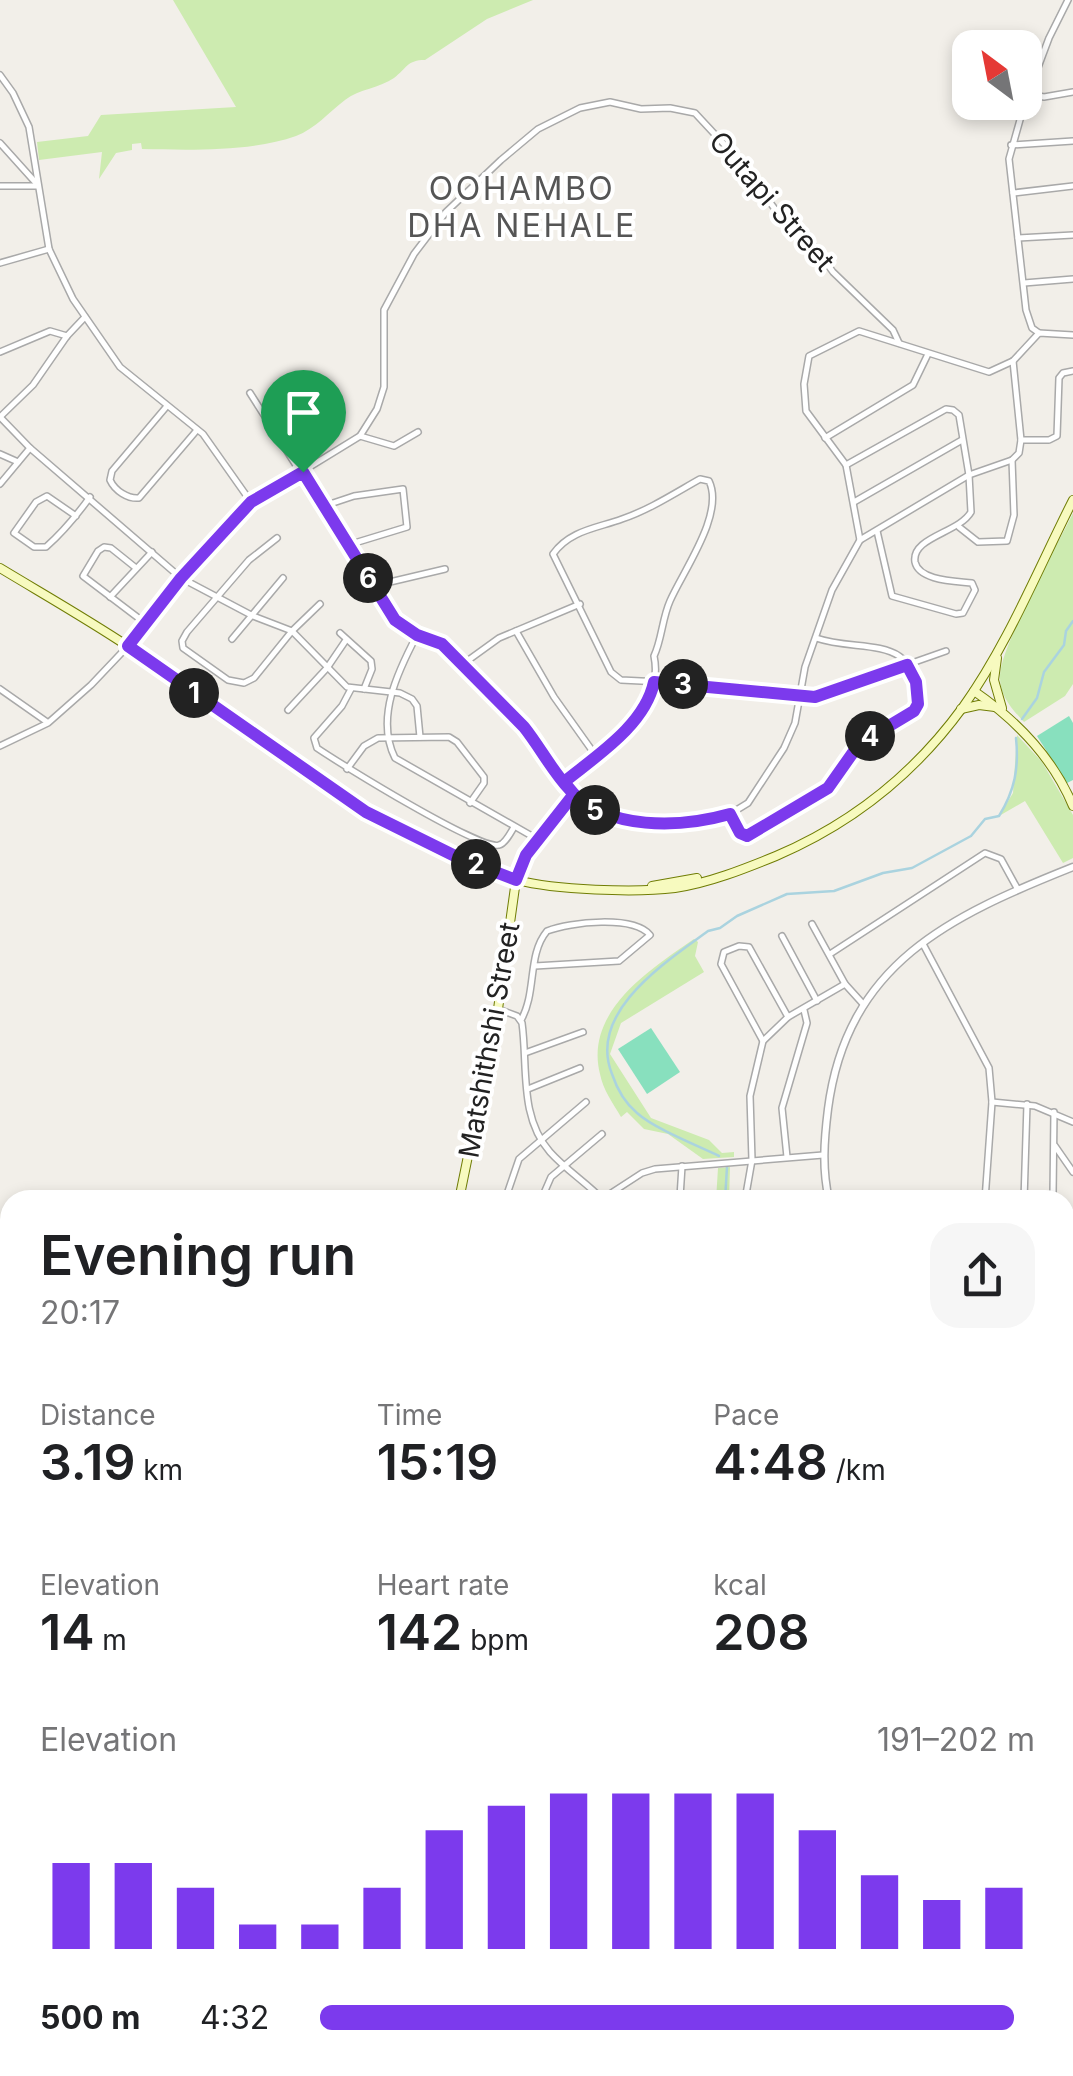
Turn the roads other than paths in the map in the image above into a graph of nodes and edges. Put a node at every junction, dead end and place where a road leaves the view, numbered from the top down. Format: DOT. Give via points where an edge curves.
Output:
graph roads {
  1 [pos="1068,0"];
  2 [pos="1042,57"];
  3 [pos="0,76"];
  4 [pos="1073,92"];
  5 [pos="1042,97"];
  6 [pos="1019,120"];
  7 [pos="1073,141"];
  8 [pos="0,143"];
  9 [pos="1011,145"];
  10 [pos="0,186"];
  11 [pos="38,186"];
  12 [pos="1073,186"];
  13 [pos="1013,193"];
  14 [pos="1073,235"];
  15 [pos="1018,238"];
  16 [pos="49,249"];
  17 [pos="0,262"];
  18 [pos="1073,279"];
  19 [pos="1024,283"];
  20 [pos="85,316"];
  21 [pos="1039,333"];
  22 [pos="1073,335"];
  23 [pos="67,336"];
  24 [pos="899,344"];
  25 [pos="0,352"];
  26 [pos="928,354"];
  27 [pos="1012,361"];
  28 [pos="1073,371"];
  29 [pos="250,392"];
  30 [pos="166,406"];
  31 [pos="0,417"];
  32 [pos="198,430"];
  33 [pos="418,432"];
  34 [pos="360,436"];
  35 [pos="824,438"];
  36 [pos="962,440"];
  37 [pos="1021,440"];
  38 [pos="30,448"];
  39 [pos="0,454"];
  40 [pos="1012,460"];
  41 [pos="18,462"];
  42 [pos="846,465"];
  43 [pos="303,472"];
  44 [pos="969,474"];
  45 [pos="0,484"];
  46 [pos="90,497"];
  47 [pos="1073,500"];
  48 [pos="251,502"];
  49 [pos="854,502"];
  50 [pos="324,506"];
  51 [pos="76,516"];
  52 [pos="959,527"];
  53 [pos="878,531"];
  54 [pos="277,538"];
  55 [pos="860,540"];
  56 [pos="348,545"];
  57 [pos="152,552"];
  58 [pos="0,568"];
  59 [pos="136,568"];
  60 [pos="445,569"];
  61 [pos="181,578"];
  62 [pos="283,578"];
  63 [pos="373,586"];
  64 [pos="109,598"];
  65 [pos="219,598"];
  66 [pos="320,604"];
  67 [pos="580,604"];
  68 [pos="253,616"];
  69 [pos="145,623"];
  70 [pos="292,631"];
  71 [pos="516,631"];
  72 [pos="340,633"];
  73 [pos="417,635"];
  74 [pos="816,638"];
  75 [pos="232,639"];
  76 [pos="346,640"];
  77 [pos="128,646"];
  78 [pos="1000,649"];
  79 [pos="946,651"];
  80 [pos="462,664"];
  81 [pos="907,665"];
  82 [pos="327,668"];
  83 [pos="654,682"];
  84 [pos="0,689"];
  85 [pos="352,689"];
  86 [pos="364,690"];
  87 [pos="974,690"];
  88 [pos="391,693"];
  89 [pos="799,697"];
  90 [pos="288,710"];
  91 [pos="961,710"];
  92 [pos="1003,711"];
  93 [pos="48,723"];
  94 [pos="389,737"];
  95 [pos="420,737"];
  96 [pos="0,746"];
  97 [pos="596,756"];
  98 [pos="347,768"];
  99 [pos="564,782"];
  100 [pos="574,794"];
  101 [pos="470,803"];
  102 [pos="1072,803"];
  103 [pos="730,814"];
  104 [pos="514,828"];
  105 [pos="537,839"];
  106 [pos="1073,868"];
  107 [pos="516,880"];
  108 [pos="1016,888"];
  109 [pos="812,924"];
  110 [pos="782,936"];
  111 [pos="922,941"];
  112 [pos="830,954"];
  113 [pos="534,966"];
  114 [pos="845,984"];
  115 [pos="817,1001"];
  116 [pos="864,1005"];
  117 [pos="498,1009"];
  118 [pos="803,1009"];
  119 [pos="788,1017"];
  120 [pos="521,1020"];
  121 [pos="583,1032"];
  122 [pos="763,1041"];
  123 [pos="525,1053"];
  124 [pos="580,1068"];
  125 [pos="528,1089"];
  126 [pos="586,1102"];
  127 [pos="992,1102"];
  128 [pos="1027,1104"];
  129 [pos="1054,1112"];
  130 [pos="1073,1122"];
  131 [pos="602,1134"];
  132 [pos="541,1140"];
  133 [pos="1053,1144"];
  134 [pos="823,1155"];
  135 [pos="787,1157"];
  136 [pos="752,1160"];
  137 [pos="564,1166"];
  138 [pos="682,1166"];
  139 [pos="1073,1172"];
  140 [pos="461,1190"];
  141 [pos="508,1190"];
  142 [pos="545,1190"];
  143 [pos="592,1190"];
  144 [pos="617,1190"];
  145 [pos="680,1190"];
  146 [pos="747,1190"];
  147 [pos="828,1190"];
  148 [pos="985,1190"];
  149 [pos="1024,1190"];
  150 [pos="1053,1190"];
  1 -- 2 [label="street"];
  3 -- 11 [label="street" via="29,127"];
  4 -- 5 [label="street"];
  6 -- 9 [label="street"];
  7 -- 9 [label="street"];
  8 -- 11 [label="street"];
  9 -- 13 [label="street"];
  10 -- 11 [label="street"];
  11 -- 16 [label="street"];
  12 -- 13 [label="street"];
  13 -- 15 [label="street"];
  14 -- 15 [label="street"];
  15 -- 19 [label="street"];
  16 -- 17 [label="street"];
  16 -- 20 [label="street"];
  18 -- 19 [label="street"];
  19 -- 21 [label="street" via="1028,319"];
  20 -- 23 [label="street"];
  20 -- 30 [label="street" via="120,367"];
  21 -- 22 [label="street"];
  21 -- 27 [label="street"];
  23 -- 25 [label="street" via="47,332"];
  23 -- 31 [label="street" via="34,385"];
  24 -- 26 [label="street"];
  24 -- 34 [label="street, Outapi Street" via="695,113 602,102 538,129 452,205 417,249 384,310 384,386"];
  24 -- 35 [label="street" via="856,331 810,356 804,403"];
  26 -- 27 [label="street" via="983,372"];
  26 -- 35 [label="street" via="908,390"];
  27 -- 37 [label="street"];
  28 -- 37 [label="street" via="1059,378 1057,436"];
  29 -- 43 [label="street"];
  30 -- 32 [label="street"];
  30 -- 32 [label="street" via="112,472 118,491 140,498"];
  31 -- 38 [label="street"];
  32 -- 48 [label="street"];
  33 -- 34 [label="street" via="394,446"];
  34 -- 43 [label="street"];
  35 -- 42 [label="street"];
  36 -- 42 [label="street" via="961,420 950,408"];
  36 -- 44 [label="street"];
  36 -- 49 [label="street"];
  37 -- 40 [label="street"];
  38 -- 41 [label="street"];
  38 -- 46 [label="street"];
  39 -- 41 [label="street"];
  40 -- 44 [label="street"];
  40 -- 52 [label="street" via="1014,515 1007,541 978,542"];
  41 -- 45 [label="street"];
  42 -- 49 [label="street"];
  43 -- 48 [label="street"];
  43 -- 50 [label="street"];
  44 -- 52 [label="street" via="971,512"];
  44 -- 53 [label="street"];
  46 -- 51 [label="street"];
  46 -- 57 [label="street"];
  47 -- 78 [label="main road"];
  48 -- 61 [label="street"];
  49 -- 55 [label="street"];
  50 -- 56 [label="street"];
  50 -- 56 [label="street" via="403,489 406,527"];
  51 -- 51 [label="street" via="46,548 14,532 46,496"];
  52 -- 53 [label="street" via="929,539 915,559 923,574 972,584 970,602 956,614 892,596"];
  53 -- 55 [label="street"];
  54 -- 65 [label="street"];
  55 -- 74 [label="street" via="832,590"];
  56 -- 63 [label="street"];
  57 -- 59 [label="street"];
  57 -- 61 [label="street"];
  58 -- 77 [label="main road"];
  59 -- 64 [label="street"];
  59 -- 64 [label="street" via="108,547 98,551 83,576"];
  60 -- 63 [label="street"];
  61 -- 65 [label="street"];
  61 -- 69 [label="street"];
  62 -- 68 [label="street"];
  63 -- 73 [label="street" via="395,620"];
  64 -- 69 [label="street"];
  65 -- 68 [label="street"];
  65 -- 70 [label="street" via="187,632 183,648 234,683 254,678"];
  66 -- 70 [label="street"];
  67 -- 71 [label="street"];
  67 -- 83 [label="street" via="611,672 622,680"];
  67 -- 83 [label="street" via="554,560 556,549 700,479 709,482 712,503 669,603"];
  68 -- 70 [label="street"];
  68 -- 75 [label="street"];
  69 -- 77 [label="street"];
  70 -- 82 [label="street"];
  71 -- 80 [label="street"];
  71 -- 97 [label="street"];
  72 -- 76 [label="street"];
  73 -- 80 [label="street" via="442,644"];
  73 -- 88 [label="street"];
  74 -- 81 [label="street" via="882,646"];
  74 -- 89 [label="street"];
  76 -- 82 [label="street"];
  76 -- 86 [label="street" via="372,661"];
  77 -- 93 [label="street"];
  77 -- 107 [label="main road" via="366,812"];
  78 -- 87 [label="main road"];
  78 -- 92 [label="main road" via="994,680"];
  79 -- 81 [label="street"];
  80 -- 99 [label="street" via="524,727"];
  81 -- 89 [label="street" via="842,690"];
  81 -- 103 [label="street" via="918,687 917,706 859,744 828,788 747,836"];
  82 -- 85 [label="street"];
  82 -- 90 [label="street"];
  83 -- 89 [label="street"];
  83 -- 97 [label="street" via="643,710"];
  84 -- 93 [label="street"];
  85 -- 86 [label="street"];
  85 -- 98 [label="street" via="313,741"];
  86 -- 88 [label="street"];
  87 -- 91 [label="main road"];
  87 -- 92 [label="main road"];
  88 -- 94 [label="street"];
  88 -- 95 [label="street" via="415,702"];
  89 -- 103 [label="street" via="795,724 772,770 748,803"];
  91 -- 92 [label="main road" via="979,704"];
  91 -- 107 [label="main road" via="916,763 849,817 802,844 674,888"];
  92 -- 102 [label="main road" via="1036,746"];
  93 -- 96 [label="street"];
  94 -- 95 [label="street"];
  94 -- 98 [label="street" via="370,741"];
  94 -- 101 [label="street" via="396,758"];
  95 -- 101 [label="street" via="452,738 480,771 484,782"];
  97 -- 99 [label="street"];
  98 -- 104 [label="street" via="496,846"];
  99 -- 100 [label="street"];
  100 -- 103 [label="street" via="602,813 648,822"];
  100 -- 105 [label="street"];
  101 -- 104 [label="street"];
  104 -- 105 [label="street"];
  105 -- 107 [label="street"];
  106 -- 108 [label="street"];
  107 -- 117 [label="main road, Matshithshi Street"];
  108 -- 111 [label="street"];
  108 -- 112 [label="street" via="1001,859 985,853"];
  109 -- 112 [label="street"];
  110 -- 115 [label="street"];
  111 -- 116 [label="street"];
  111 -- 127 [label="street" via="986,1058"];
  112 -- 114 [label="street"];
  113 -- 113 [label="street" via="541,939 553,929 627,922 650,935 619,961"];
  113 -- 120 [label="street"];
  114 -- 115 [label="street"];
  114 -- 116 [label="street"];
  115 -- 118 [label="street"];
  116 -- 134 [label="street" via="834,1075"];
  117 -- 120 [label="street"];
  117 -- 140 [label="main road, Matshithshi Street"];
  118 -- 119 [label="street"];
  118 -- 135 [label="street" via="807,1023 782,1108"];
  119 -- 122 [label="street"];
  119 -- 122 [label="street" via="749,947 724,952 722,964"];
  120 -- 123 [label="street"];
  121 -- 123 [label="street"];
  122 -- 136 [label="street" via="749,1103"];
  123 -- 125 [label="street"];
  124 -- 125 [label="street"];
  125 -- 132 [label="street"];
  126 -- 132 [label="street"];
  127 -- 128 [label="street"];
  127 -- 148 [label="street"];
  128 -- 129 [label="street"];
  128 -- 149 [label="street"];
  129 -- 130 [label="street"];
  129 -- 133 [label="street"];
  131 -- 137 [label="street"];
  132 -- 137 [label="street"];
  132 -- 141 [label="street" via="519,1159"];
  133 -- 139 [label="street"];
  133 -- 150 [label="street"];
  134 -- 135 [label="street"];
  134 -- 147 [label="street"];
  135 -- 136 [label="street"];
  136 -- 138 [label="street"];
  136 -- 146 [label="street"];
  137 -- 142 [label="street"];
  137 -- 143 [label="street"];
  138 -- 144 [label="street" via="642,1173"];
  138 -- 145 [label="street"];
}
